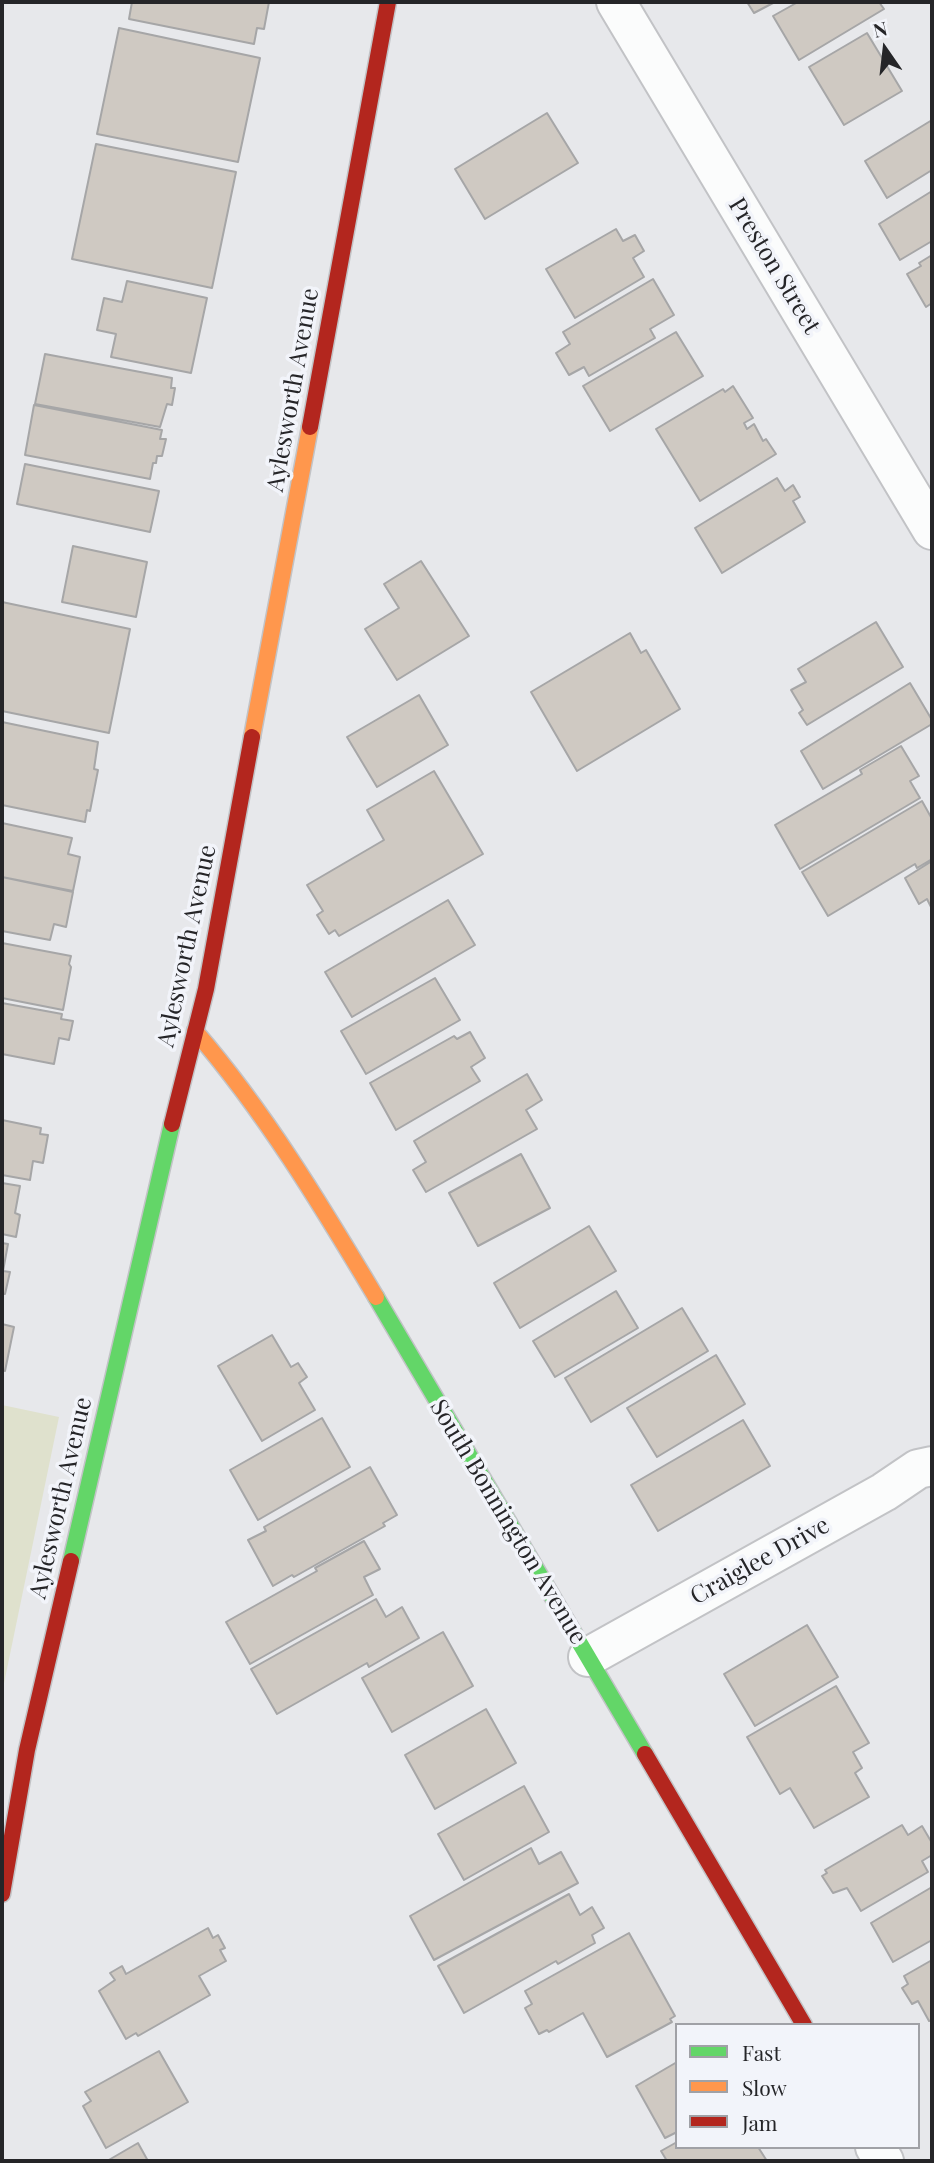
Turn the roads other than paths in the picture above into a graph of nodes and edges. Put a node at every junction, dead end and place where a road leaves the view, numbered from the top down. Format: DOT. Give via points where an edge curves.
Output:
graph roads {
  1 [pos="388,2"];
  2 [pos="616,2"];
  3 [pos="932,530"];
  4 [pos="195,1031"];
  5 [pos="932,1466"];
  6 [pos="588,1657"];
  7 [pos="2,1894"];
  8 [pos="803,2023"];
  1 -- 4 [label="street, Aylesworth Avenue"];
  2 -- 3 [label="street, Preston Street"];
  4 -- 6 [label="street, South Bonnington Avenue" via="228,1069 316,1196"];
  4 -- 7 [label="street, Aylesworth Avenue" via="27,1750"];
  5 -- 6 [label="street, Craiglee Drive" via="918,1469"];
  6 -- 8 [label="street, South Bonnington Avenue"];
}
